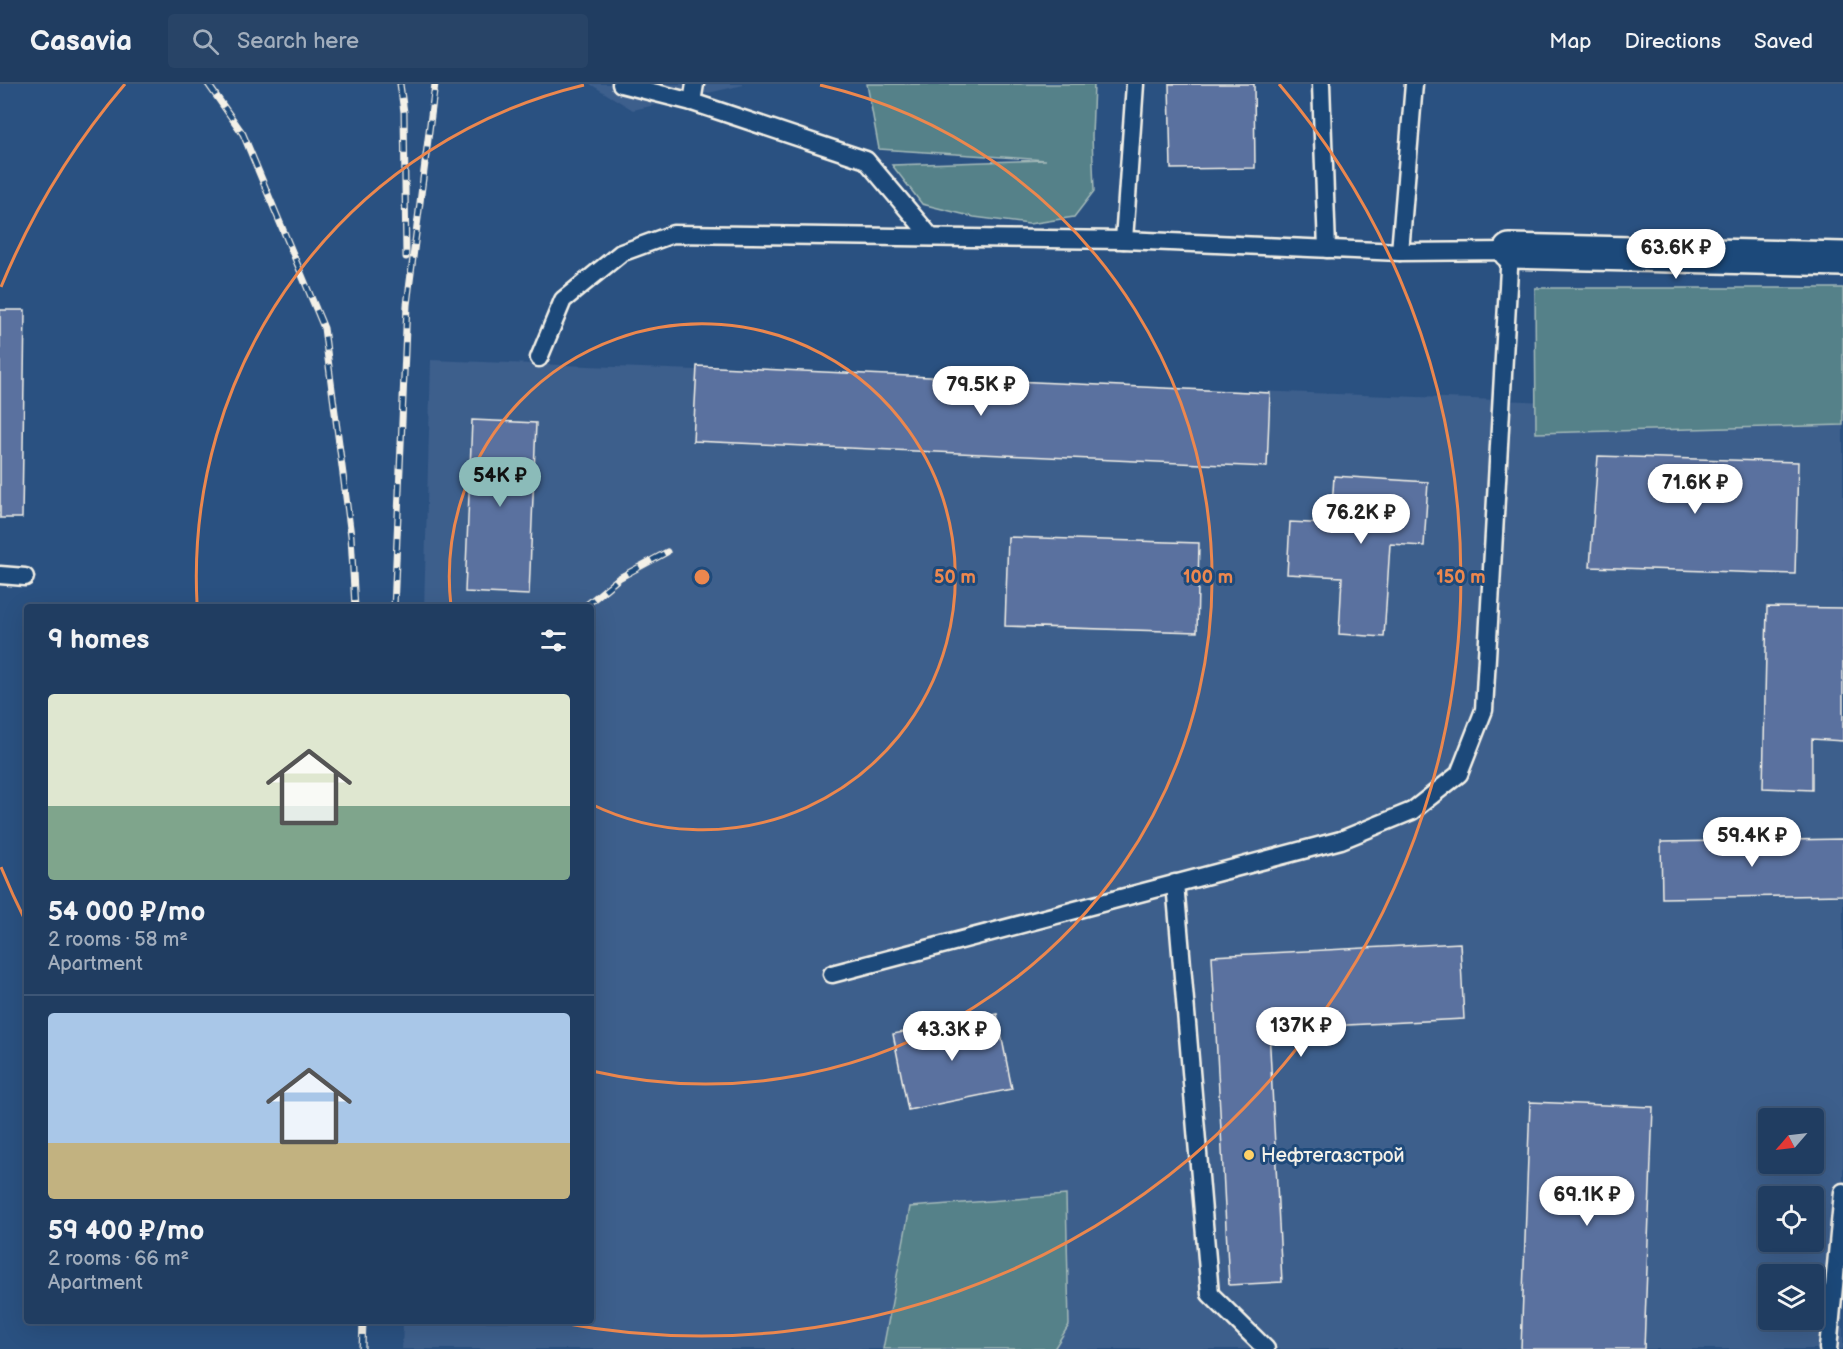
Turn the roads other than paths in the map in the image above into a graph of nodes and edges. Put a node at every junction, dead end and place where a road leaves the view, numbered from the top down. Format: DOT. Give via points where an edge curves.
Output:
graph roads {
  1 [pos="621,84"];
  2 [pos="695,84"];
  3 [pos="1135,84"];
  4 [pos="1321,84"];
  5 [pos="1414,84"];
  6 [pos="692,102"];
  7 [pos="931,237"];
  8 [pos="1124,240"];
  9 [pos="1327,249"];
  10 [pos="1510,251"];
  11 [pos="1400,252"];
  12 [pos="1843,259"];
  13 [pos="539,358"];
  14 [pos="0,575"];
  15 [pos="25,577"];
  16 [pos="1175,883"];
  17 [pos="832,974"];
  18 [pos="1843,1192"];
  19 [pos="1266,1349"];
  20 [pos="1828,1349"];
  1 -- 6 [label="lane"];
  2 -- 6 [label="lane"];
  3 -- 8 [label="lane"];
  4 -- 9 [label="lane"];
  5 -- 11 [label="lane"];
  6 -- 7 [label="lane" via="866,160"];
  7 -- 8 [label="lane"];
  7 -- 13 [label="lane" via="673,234 621,253 563,300"];
  8 -- 9 [label="lane"];
  9 -- 11 [label="lane"];
  10 -- 11 [label="lane"];
  10 -- 12 [label="street"];
  10 -- 16 [label="lane" via="1484,710 1459,774 1412,811 1341,840"];
  14 -- 15 [label="lane"];
  16 -- 17 [label="lane"];
  16 -- 19 [label="lane" via="1210,1294"];
  18 -- 20 [label="lane"];
}
